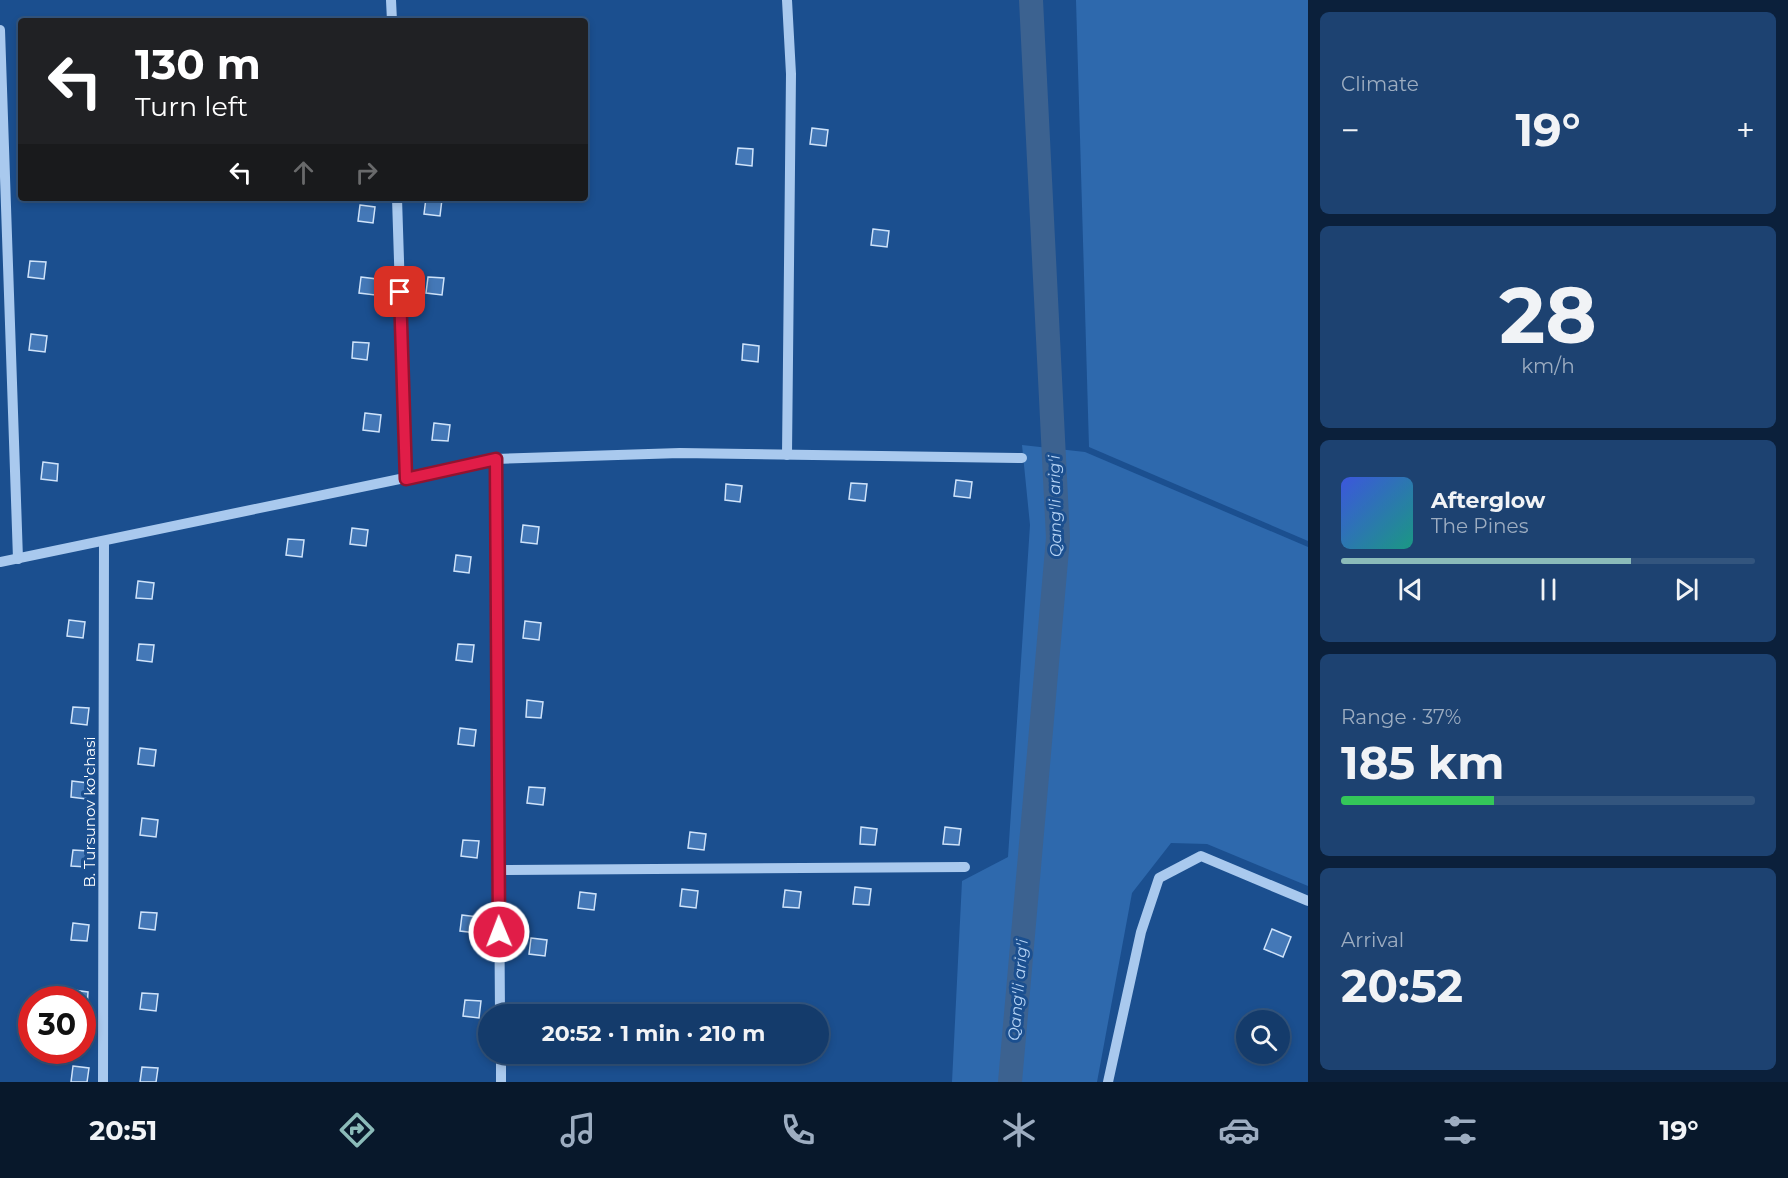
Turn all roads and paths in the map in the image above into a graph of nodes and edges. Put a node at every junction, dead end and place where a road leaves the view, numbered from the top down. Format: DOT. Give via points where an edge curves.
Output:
graph roads {
  1 [pos="391,0"];
  2 [pos="787,0"];
  3 [pos="392,18"];
  4 [pos="0,30"];
  5 [pos="397,201"];
  6 [pos="787,455"];
  7 [pos="1022,458"];
  8 [pos="496,459"];
  9 [pos="406,479"];
  10 [pos="104,542"];
  11 [pos="18,559"];
  12 [pos="0,562"];
  13 [pos="965,867"];
  14 [pos="498,870"];
  15 [pos="1308,901"];
  16 [pos="500,1004"];
  17 [pos="501,1064"];
  18 [pos="103,1082"];
  19 [pos="501,1082"];
  20 [pos="1108,1082"];
  1 -- 3 [label="street"];
  2 -- 6 [label="street" via="791,74"];
  4 -- 11 [label="street"];
  5 -- 9 [label="street"];
  6 -- 7 [label="street"];
  6 -- 8 [label="street" via="680,453"];
  8 -- 9 [label="street"];
  8 -- 14 [label="street"];
  9 -- 10 [label="street"];
  10 -- 11 [label="street"];
  10 -- 18 [label="street, B. Tursunov ko'chasi"];
  11 -- 12 [label="street"];
  13 -- 14 [label="street"];
  14 -- 16 [label="street"];
  15 -- 20 [label="street" via="1201,856 1159,878 1141,932"];
  17 -- 19 [label="street"];
}
